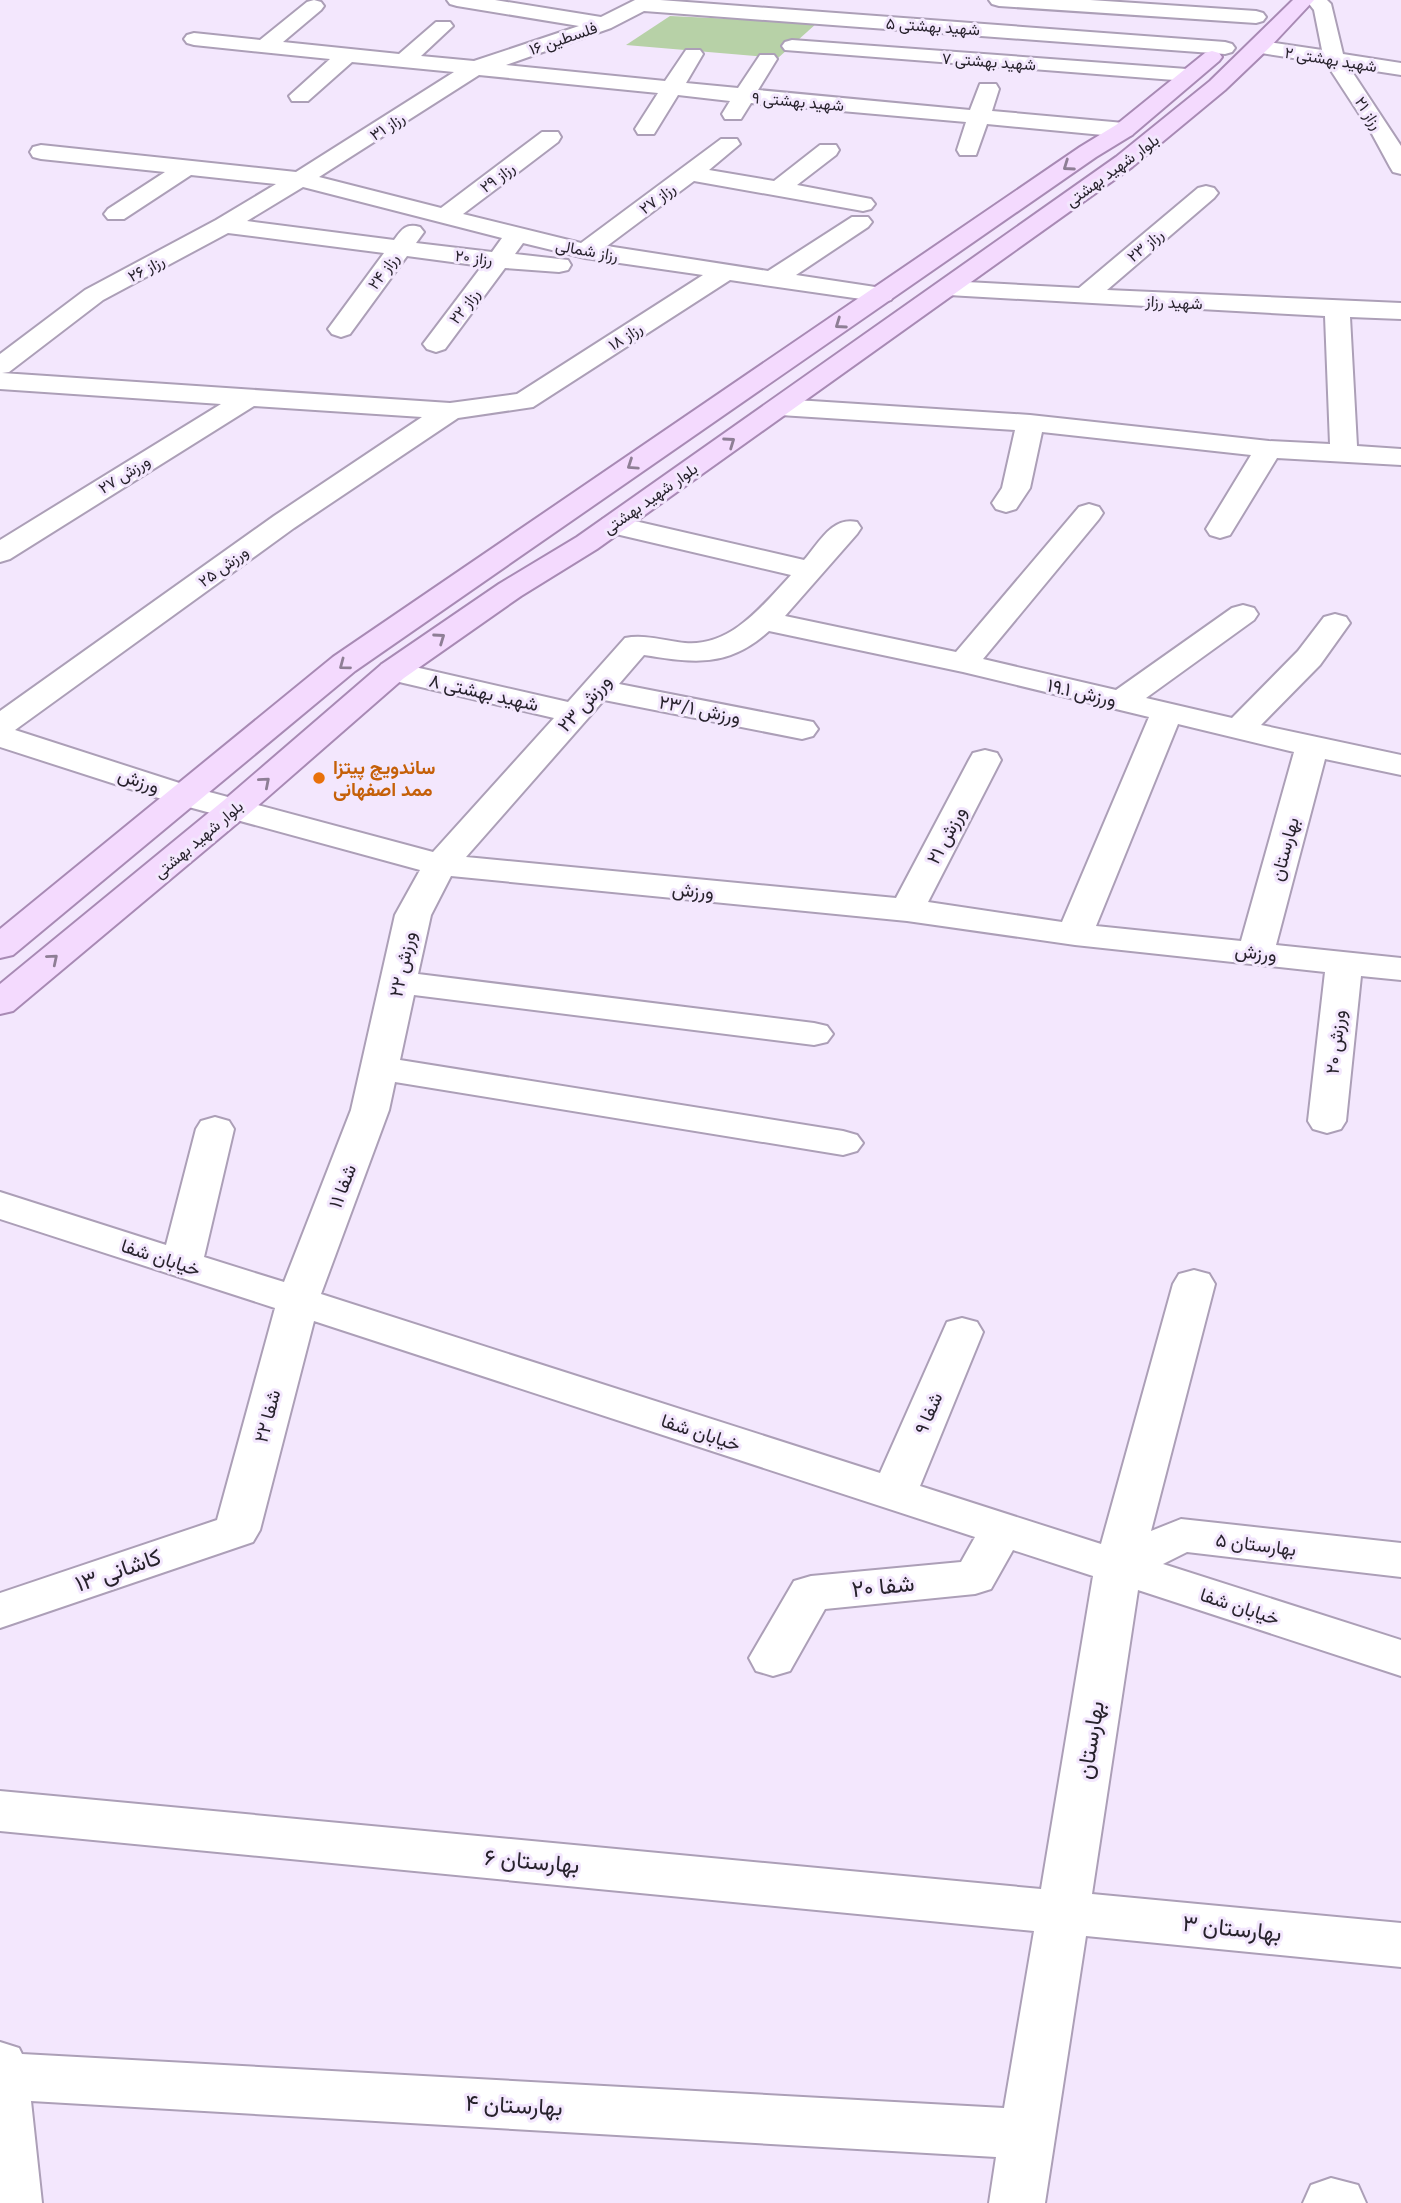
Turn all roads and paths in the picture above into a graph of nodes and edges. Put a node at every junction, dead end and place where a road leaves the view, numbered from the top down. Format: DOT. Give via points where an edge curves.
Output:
graph roads {
  1 [pos="457,0"];
  2 [pos="868,0"];
  3 [pos="999,0"];
  4 [pos="1304,0"];
  5 [pos="1316,0"];
  6 [pos="646,2"];
  7 [pos="501,3"];
  8 [pos="314,6"];
  9 [pos="749,6"];
  10 [pos="1264,8"];
  11 [pos="853,20"];
  12 [pos="604,24"];
  13 [pos="443,26"];
  14 [pos="194,39"];
  15 [pos="792,46"];
  16 [pos="265,47"];
  17 [pos="1261,47"];
  18 [pos="1225,48"];
  19 [pos="693,54"];
  20 [pos="347,55"];
  21 [pos="767,59"];
  22 [pos="1334,60"];
  23 [pos="403,61"];
  24 [pos="473,69"];
  25 [pos="1401,69"];
  26 [pos="1187,75"];
  27 [pos="917,81"];
  28 [pos="672,89"];
  29 [pos="988,89"];
  30 [pos="300,96"];
  31 [pos="744,96"];
  32 [pos="900,110"];
  33 [pos="979,117"];
  34 [pos="1401,117"];
  35 [pos="646,129"];
  36 [pos="1124,130"];
  37 [pos="1382,132"];
  38 [pos="550,137"];
  39 [pos="828,150"];
  40 [pos="968,150"];
  41 [pos="41,152"];
  42 [pos="1401,167"];
  43 [pos="186,168"];
  44 [pos="690,173"];
  45 [pos="298,179"];
  46 [pos="778,189"];
  47 [pos="1206,193"];
  48 [pos="116,214"];
  49 [pos="435,215"];
  50 [pos="224,225"];
  51 [pos="517,235"];
  52 [pos="400,248"];
  53 [pos="585,251"];
  54 [pos="498,260"];
  55 [pos="725,272"];
  56 [pos="772,279"];
  57 [pos="948,288"];
  58 [pos="882,295"];
  59 [pos="1085,296"];
  60 [pos="1337,310"];
  61 [pos="1401,311"];
  62 [pos="341,330"];
  63 [pos="436,344"];
  64 [pos="0,366"];
  65 [pos="772,371"];
  66 [pos="0,381"];
  67 [pos="816,382"];
  68 [pos="250,397"];
  69 [pos="780,407"];
  70 [pos="450,411"];
  71 [pos="1030,423"];
  72 [pos="1269,449"];
  73 [pos="1344,455"];
  74 [pos="1401,457"];
  75 [pos="1006,503"];
  76 [pos="1088,513"];
  77 [pos="613,525"];
  78 [pos="847,528"];
  79 [pos="1220,529"];
  80 [pos="0,553"];
  81 [pos="809,570"];
  82 [pos="1243,614"];
  83 [pos="763,621"];
  84 [pos="1335,623"];
  85 [pos="962,663"];
  86 [pos="393,671"];
  87 [pos="598,689"];
  88 [pos="1121,701"];
  89 [pos="1167,712"];
  90 [pos="574,713"];
  91 [pos="0,726"];
  92 [pos="802,729"];
  93 [pos="1239,729"];
  94 [pos="0,736"];
  95 [pos="1312,747"];
  96 [pos="985,760"];
  97 [pos="1401,765"];
  98 [pos="186,796"];
  99 [pos="235,808"];
  100 [pos="440,865"];
  101 [pos="907,910"];
  102 [pos="1075,934"];
  103 [pos="0,947"];
  104 [pos="1256,951"];
  105 [pos="1343,964"];
  106 [pos="1401,969"];
  107 [pos="398,982"];
  108 [pos="0,1003"];
  109 [pos="814,1034"];
  110 [pos="381,1069"];
  111 [pos="1327,1121"];
  112 [pos="215,1129"];
  113 [pos="843,1143"];
  114 [pos="0,1205"];
  115 [pos="182,1264"];
  116 [pos="1194,1284"];
  117 [pos="298,1301"];
  118 [pos="962,1332"];
  119 [pos="894,1494"];
  120 [pos="1002,1529"];
  121 [pos="237,1530"];
  122 [pos="1401,1560"];
  123 [pos="1118,1567"];
  124 [pos="0,1611"];
  125 [pos="773,1658"];
  126 [pos="1401,1658"];
  127 [pos="0,1811"];
  128 [pos="1063,1912"];
  129 [pos="1401,1945"];
  130 [pos="0,2065"];
  131 [pos="1,2077"];
  132 [pos="1028,2134"];
  133 [pos="14,2203"];
  134 [pos="1017,2203"];
  135 [pos="1331,2203"];
  136 [pos="1338,2203"];
  1 -- 7 [label="street"];
  2 -- 11 [label="street"];
  3 -- 10 [label="street"];
  4 -- 17 [label="main road, بلوار شهید بهشتی"];
  5 -- 22 [label="street" via="1324,8"];
  6 -- 9 [label="street, شهید بهشتی ۵"];
  6 -- 12 [label="street, فلسطین ۱۶"];
  7 -- 12 [label="street"];
  8 -- 16 [label="street"];
  9 -- 11 [label="street, شهید بهشتی ۵"];
  10 -- 18 [label="main road, بلوار شهید بهشتی"];
  11 -- 18 [label="street, شهید بهشتی ۵"];
  12 -- 24 [label="street, فلسطین ۱۶"];
  13 -- 23 [label="street"];
  14 -- 16 [label="street, شهید بهشتی ۹"];
  15 -- 26 [label="street, شهید بهشتی ۷"];
  16 -- 20 [label="street, شهید بهشتی ۹"];
  17 -- 22 [label="street, شهید بهشتی ۲"];
  17 -- 57 [label="main road, بلوار شهید بهشتی" via="1162,134"];
  18 -- 26 [label="main road, بلوار شهید بهشتی"];
  19 -- 28 [label="street"];
  20 -- 23 [label="street, شهید بهشتی ۹"];
  20 -- 30 [label="street"];
  21 -- 31 [label="street"];
  22 -- 25 [label="street, شهید بهشتی ۲"];
  22 -- 37 [label="street, رزاز ۲۱"];
  23 -- 24 [label="street, شهید بهشتی ۹"];
  24 -- 28 [label="street, شهید بهشتی ۹"];
  24 -- 45 [label="street, رزاز ۳۱"];
  26 -- 36 [label="main road, بلوار شهید بهشتی"];
  27 -- 32 [label="street"];
  28 -- 31 [label="street, شهید بهشتی ۹"];
  28 -- 35 [label="street"];
  29 -- 33 [label="street"];
  31 -- 32 [label="street, شهید بهشتی ۹" via="854,116"];
  31 -- 44 [label="street, رزاز ۲۷" via="726,138"];
  32 -- 33 [label="street, شهید بهشتی ۹"];
  33 -- 36 [label="street, شهید بهشتی ۹"];
  33 -- 40 [label="street"];
  34 -- 37 [label="street"];
  36 -- 58 [label="main road, بلوار شهید بهشتی, one-way"];
  37 -- 42 [label="street, رزاز ۲۱"];
  38 -- 49 [label="street, رزاز ۲۹"];
  39 -- 46 [label="street"];
  41 -- 43 [label="street, رزاز شمالی"];
  43 -- 45 [label="street, رزاز شمالی"];
  43 -- 48 [label="street"];
  44 -- 46 [label="street"];
  44 -- 53 [label="street, رزاز ۲۷"];
  45 -- 49 [label="street, رزاز شمالی"];
  45 -- 50 [label="street, رزاز ۲۶"];
  46 -- 56 [label="street" via="861,213"];
  47 -- 59 [label="street, رزاز ۲۳"];
  49 -- 51 [label="street, رزاز شمالی"];
  49 -- 52 [label="street, رزاز ۲۴"];
  50 -- 52 [label="street, رزاز ۲۰"];
  50 -- 64 [label="street, رزاز ۲۶" via="94,295"];
  51 -- 53 [label="street, رزاز شمالی"];
  51 -- 54 [label="street, رزاز ۲۲"];
  52 -- 54 [label="street, رزاز ۲۰"];
  52 -- 62 [label="street, رزاز ۲۴"];
  53 -- 55 [label="street, رزاز شمالی"];
  54 -- 55 [label="street, رزاز ۲۰" via="659,274"];
  54 -- 63 [label="street, رزاز ۲۲"];
  55 -- 56 [label="street, رزاز شمالی"];
  55 -- 70 [label="street, رزاز ۱۸" via="524,401"];
  56 -- 58 [label="street, رزاز شمالی"];
  57 -- 59 [label="street, شهید رزاز"];
  57 -- 67 [label="main road, بلوار شهید بهشتی"];
  58 -- 65 [label="main road, بلوار شهید بهشتی, one-way"];
  59 -- 60 [label="street, شهید رزاز"];
  60 -- 61 [label="street, شهید رزاز"];
  60 -- 73 [label="street"];
  65 -- 67 [label="main road"];
  65 -- 98 [label="main road, بلوار شهید بهشتی, one-way" via="344,664"];
  66 -- 68 [label="street"];
  67 -- 69 [label="main road, بلوار شهید بهشتی"];
  68 -- 70 [label="street"];
  68 -- 80 [label="street, ورزش ۲۷"];
  69 -- 71 [label="street"];
  77 -- 69 [label="main road, بلوار شهید بهشتی, one-way"];
  70 -- 91 [label="street, ورزش ۲۵"];
  71 -- 72 [label="street"];
  71 -- 75 [label="street" via="1016,488"];
  72 -- 73 [label="street"];
  72 -- 79 [label="street"];
  73 -- 74 [label="street"];
  76 -- 85 [label="street"];
  77 -- 81 [label="street"];
  86 -- 77 [label="main road, بلوار شهید بهشتی, one-way"];
  78 -- 81 [label="street"];
  81 -- 83 [label="street"];
  82 -- 88 [label="street"];
  83 -- 85 [label="street, ورزش ۱۹.۱"];
  83 -- 87 [label="street, ورزش ۲۳" via="732,647 713,652 636,645"];
  84 -- 93 [label="street" via="1309,658"];
  85 -- 88 [label="street, ورزش ۱۹.۱"];
  86 -- 90 [label="street, شهید بهشتی ۸"];
  99 -- 86 [label="main road, بلوار شهید بهشتی, one-way"];
  87 -- 90 [label="street, ورزش ۲۳"];
  87 -- 92 [label="street, ورزش ۲۳/۱"];
  88 -- 89 [label="street, ورزش ۱۹.۱"];
  89 -- 93 [label="street, ورزش ۱۹.۱"];
  89 -- 102 [label="street"];
  90 -- 100 [label="street, ورزش ۲۳"];
  93 -- 95 [label="street, ورزش ۱۹.۱"];
  94 -- 98 [label="street, ورزش"];
  95 -- 97 [label="street, ورزش ۱۹.۱"];
  95 -- 104 [label="street, بهارستان"];
  96 -- 101 [label="street, ورزش ۲۱"];
  98 -- 99 [label="street, ورزش"];
  98 -- 103 [label="main road, بلوار شهید بهشتی"];
  99 -- 100 [label="street, ورزش"];
  108 -- 99 [label="main road, بلوار شهید بهشتی, one-way"];
  100 -- 101 [label="street, ورزش"];
  100 -- 107 [label="street, ورزش ۲۲" via="413,915"];
  101 -- 102 [label="street, ورزش"];
  102 -- 104 [label="street, ورزش"];
  104 -- 105 [label="street, ورزش"];
  105 -- 106 [label="street, ورزش"];
  105 -- 111 [label="street, ورزش ۲۰"];
  107 -- 109 [label="street"];
  107 -- 110 [label="street, ورزش ۲۲"];
  110 -- 113 [label="street"];
  110 -- 117 [label="street, شفا ۱۱"];
  112 -- 115 [label="street"];
  114 -- 115 [label="street, خیابان شفا"];
  115 -- 117 [label="street, خیابان شفا"];
  116 -- 123 [label="street, بهارستان"];
  117 -- 119 [label="street, خیابان شفا"];
  117 -- 121 [label="street, شفا ۲۲"];
  118 -- 119 [label="street, شفا ۹"];
  119 -- 120 [label="street, خیابان شفا"];
  120 -- 123 [label="street, خیابان شفا"];
  120 -- 125 [label="street, شفا ۲۰" via="975,1577 811,1593"];
  121 -- 124 [label="street, کاشانی ۱۳"];
  122 -- 123 [label="street, بهارستان ۵" via="1181,1535"];
  123 -- 126 [label="street, خیابان شفا"];
  123 -- 128 [label="street, بهارستان"];
  127 -- 128 [label="street, بهارستان ۶"];
  128 -- 129 [label="street, بهارستان ۳"];
  128 -- 132 [label="street, بهارستان"];
  130 -- 131 [label="street"];
  131 -- 132 [label="street, بهارستان ۴"];
  131 -- 133 [label="street"];
  132 -- 134 [label="street, بهارستان"];
  135 -- 136 [label="street"];
}
